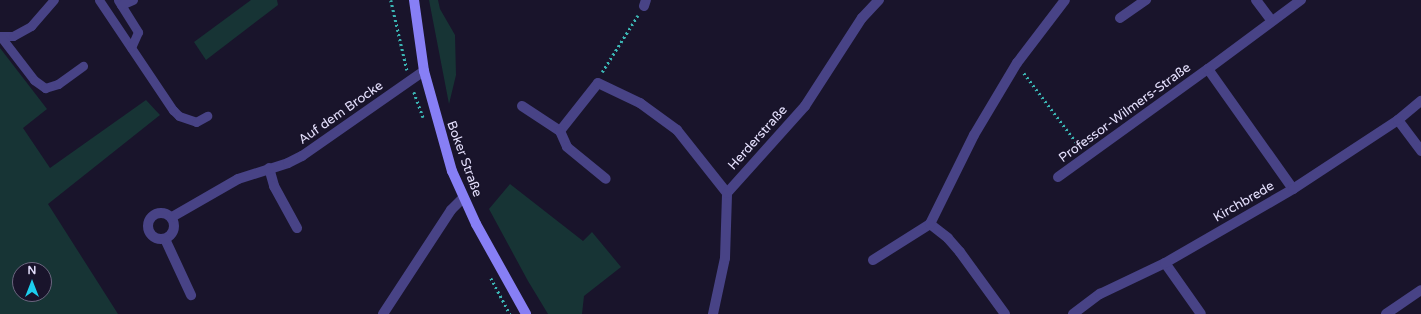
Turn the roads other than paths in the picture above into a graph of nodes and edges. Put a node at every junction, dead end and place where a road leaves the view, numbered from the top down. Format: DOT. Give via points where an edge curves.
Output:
graph roads {
  1 [pos="54,0"];
  2 [pos="99,0"];
  3 [pos="133,0"];
  4 [pos="414,0"];
  5 [pos="878,0"];
  6 [pos="1064,0"];
  7 [pos="1146,0"];
  8 [pos="1256,0"];
  9 [pos="1301,0"];
  10 [pos="119,2"];
  11 [pos="1120,18"];
  12 [pos="1272,21"];
  13 [pos="0,37"];
  14 [pos="131,48"];
  15 [pos="83,66"];
  16 [pos="1208,69"];
  17 [pos="424,71"];
  18 [pos="1421,101"];
  19 [pos="522,106"];
  20 [pos="206,116"];
  21 [pos="1398,120"];
  22 [pos="560,131"];
  23 [pos="1421,151"];
  24 [pos="269,168"];
  25 [pos="1058,177"];
  26 [pos="606,179"];
  27 [pos="1293,189"];
  28 [pos="727,193"];
  29 [pos="463,198"];
  30 [pos="172,217"];
  31 [pos="930,224"];
  32 [pos="297,228"];
  33 [pos="165,239"];
  34 [pos="873,260"];
  35 [pos="1165,263"];
  36 [pos="1421,290"];
  37 [pos="191,295"];
  38 [pos="383,314"];
  39 [pos="526,314"];
  40 [pos="713,314"];
  41 [pos="1005,314"];
  42 [pos="1073,314"];
  43 [pos="1201,314"];
  44 [pos="1386,314"];
  1 -- 13 [label="lane" via="31,26 13,36"];
  2 -- 14 [label="lane"];
  3 -- 10 [label="lane"];
  4 -- 17 [label="main road, Boker Straße"];
  5 -- 28 [label="street, Herderstraße" via="862,18 805,106"];
  6 -- 31 [label="street" via="1017,63 974,135"];
  7 -- 11 [label="street"];
  8 -- 12 [label="street"];
  9 -- 12 [label="street, Professor-Wilmers-Straße"];
  10 -- 14 [label="lane" via="138,32"];
  12 -- 16 [label="street, Professor-Wilmers-Straße"];
  13 -- 15 [label="lane" via="34,80 44,88 58,84"];
  14 -- 20 [label="lane" via="179,116 196,122"];
  16 -- 25 [label="street, Professor-Wilmers-Straße"];
  16 -- 27 [label="street, Professor-Wilmers-Straße"];
  17 -- 24 [label="street, Auf dem Brocke" via="302,156"];
  17 -- 29 [label="main road, Boker Straße" via="440,136"];
  18 -- 21 [label="street, Kirchbrede"];
  19 -- 22 [label="street"];
  21 -- 23 [label="street"];
  21 -- 27 [label="street, Kirchbrede"];
  22 -- 26 [label="street" via="568,147"];
  22 -- 28 [label="street" via="598,83 640,102 677,130"];
  24 -- 30 [label="street, Auf dem Brocke" via="238,179"];
  24 -- 32 [label="street" via="274,186"];
  27 -- 35 [label="street, Kirchbrede"];
  28 -- 40 [label="street" via="725,258"];
  29 -- 38 [label="street" via="450,210"];
  29 -- 39 [label="main road, Boker Straße"];
  30 -- 33 [label="street" via="174,230"];
  30 -- 33 [label="street" via="161,213 151,217 148,222 150,234 154,238"];
  31 -- 34 [label="street"];
  31 -- 41 [label="street" via="948,238 960,252"];
  33 -- 37 [label="street"];
  35 -- 42 [label="street, Kirchbrede" via="1100,294"];
  35 -- 43 [label="street"];
  36 -- 44 [label="street"];
}
